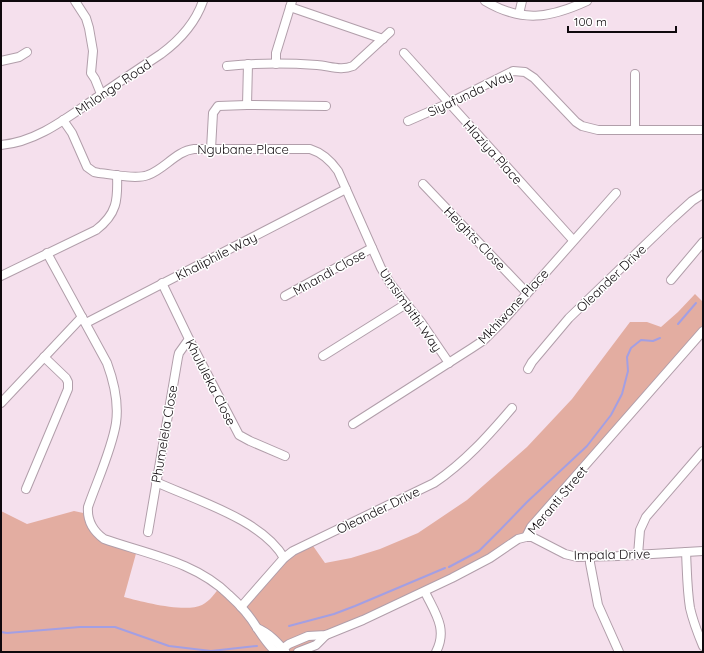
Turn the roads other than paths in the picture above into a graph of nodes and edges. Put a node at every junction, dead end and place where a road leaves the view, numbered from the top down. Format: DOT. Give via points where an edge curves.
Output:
graph roads {
  1 [pos="75,1"];
  2 [pos="203,1"];
  3 [pos="485,1"];
  4 [pos="522,1"];
  5 [pos="587,1"];
  6 [pos="291,4"];
  7 [pos="519,14"];
  8 [pos="390,32"];
  9 [pos="382,39"];
  10 [pos="27,52"];
  11 [pos="404,52"];
  12 [pos="1,61"];
  13 [pos="248,64"];
  14 [pos="276,64"];
  15 [pos="227,66"];
  16 [pos="635,74"];
  17 [pos="101,94"];
  18 [pos="449,103"];
  19 [pos="247,105"];
  20 [pos="326,106"];
  21 [pos="63,120"];
  22 [pos="408,121"];
  23 [pos="635,129"];
  24 [pos="703,130"];
  25 [pos="1,145"];
  26 [pos="211,149"];
  27 [pos="117,175"];
  28 [pos="423,184"];
  29 [pos="346,189"];
  30 [pos="616,193"];
  31 [pos="703,194"];
  32 [pos="573,240"];
  33 [pos="703,242"];
  34 [pos="372,248"];
  35 [pos="46,253"];
  36 [pos="1,276"];
  37 [pos="671,280"];
  38 [pos="162,283"];
  39 [pos="527,293"];
  40 [pos="285,296"];
  41 [pos="406,304"];
  42 [pos="84,320"];
  43 [pos="703,331"];
  44 [pos="189,339"];
  45 [pos="323,356"];
  46 [pos="44,357"];
  47 [pos="449,363"];
  48 [pos="528,369"];
  49 [pos="1,403"];
  50 [pos="512,408"];
  51 [pos="353,424"];
  52 [pos="703,451"];
  53 [pos="285,456"];
  54 [pos="156,482"];
  55 [pos="26,489"];
  56 [pos="148,532"];
  57 [pos="526,537"];
  58 [pos="703,551"];
  59 [pos="686,552"];
  60 [pos="638,555"];
  61 [pos="590,557"];
  62 [pos="284,558"];
  63 [pos="425,592"];
  64 [pos="241,608"];
  65 [pos="326,635"];
  66 [pos="703,646"];
  67 [pos="281,651"];
  68 [pos="298,652"];
  69 [pos="436,652"];
  70 [pos="619,652"];
  1 -- 17 [label="street" via="89,28 93,52 92,73"];
  2 -- 17 [label="street, Mhlongo Road" via="192,23 173,45"];
  3 -- 7 [label="street" via="499,9"];
  4 -- 7 [label="street"];
  5 -- 7 [label="street" via="553,14"];
  6 -- 9 [label="street"];
  6 -- 14 [label="street" via="276,53"];
  8 -- 9 [label="street"];
  9 -- 14 [label="street" via="347,69"];
  10 -- 12 [label="street" via="19,57"];
  11 -- 18 [label="street, Hlaziya Place"];
  13 -- 14 [label="street"];
  13 -- 15 [label="street"];
  13 -- 19 [label="street"];
  16 -- 23 [label="street"];
  17 -- 21 [label="street, Mhlongo Road"];
  18 -- 22 [label="street, Siyafunda Way"];
  18 -- 23 [label="street, Siyafunda Way" via="507,73 518,71 534,78 582,126 598,130"];
  18 -- 32 [label="street, Hlaziya Place"];
  19 -- 20 [label="street"];
  19 -- 26 [label="street" via="223,105 216,108 212,113"];
  21 -- 25 [label="street, Mhlongo Road" via="25,140"];
  21 -- 27 [label="street, Ngubane Place" via="72,133 87,167 94,172"];
  23 -- 24 [label="street, Siyafunda Way"];
  26 -- 27 [label="street, Ngubane Place" via="189,150 144,176"];
  26 -- 29 [label="street, Ngubane Place" via="310,149 332,162"];
  27 -- 35 [label="street" via="118,195 109,218 96,230"];
  28 -- 39 [label="street, Heights Close"];
  29 -- 34 [label="street, Umsimbithi Way"];
  29 -- 38 [label="street, Khaliphile Way"];
  30 -- 32 [label="street, Mkhiwane Place"];
  31 -- 48 [label="street, Oleander Drive" via="670,220 570,318"];
  32 -- 39 [label="street, Mkhiwane Place"];
  33 -- 37 [label="street"];
  34 -- 40 [label="street, Mnandi Close"];
  34 -- 41 [label="street, Umsimbithi Way" via="390,283"];
  35 -- 36 [label="street"];
  35 -- 42 [label="street"];
  38 -- 42 [label="street, Khaliphile Way"];
  38 -- 44 [label="street, Khululeka Close"];
  39 -- 47 [label="street, Mkhiwane Place" via="484,340"];
  41 -- 45 [label="street"];
  41 -- 47 [label="street, Umsimbithi Way"];
  42 -- 46 [label="street, Khaliphile Way"];
  42 -- 64 [label="street" via="107,363 113,380 117,409 114,433 88,507 90,523 104,539 203,575 223,589"];
  43 -- 57 [label="street, Meranti Street" via="531,526"];
  44 -- 53 [label="street, Khululeka Close" via="239,434"];
  44 -- 54 [label="street, Phumelela Close" via="178,357"];
  46 -- 49 [label="street, Khaliphile Way"];
  46 -- 55 [label="street" via="66,378 68,389"];
  47 -- 51 [label="street, Mkhiwane Place"];
  50 -- 62 [label="street, Oleander Drive" via="481,443 434,483 301,546"];
  52 -- 60 [label="street" via="646,517 640,530"];
  54 -- 56 [label="street, Phumelela Close"];
  54 -- 62 [label="street" via="232,516 261,533 279,549"];
  57 -- 61 [label="street, Impala Drive" via="532,537 565,554"];
  57 -- 63 [label="street, Meranti Street" via="518,539 490,558"];
  58 -- 59 [label="street, Impala Drive"];
  59 -- 60 [label="street, Impala Drive"];
  59 -- 66 [label="street" via="690,609"];
  60 -- 61 [label="street, Impala Drive"];
  61 -- 70 [label="street" via="598,605"];
  62 -- 64 [label="street, Oleander Drive"];
  63 -- 65 [label="street, Meranti Street"];
  63 -- 69 [label="street" via="442,633"];
  64 -- 67 [label="street" via="261,635"];
  65 -- 67 [label="street, Meranti Street" via="308,636 289,644"];
  65 -- 68 [label="street, Meranti Street" via="316,645"];
}
